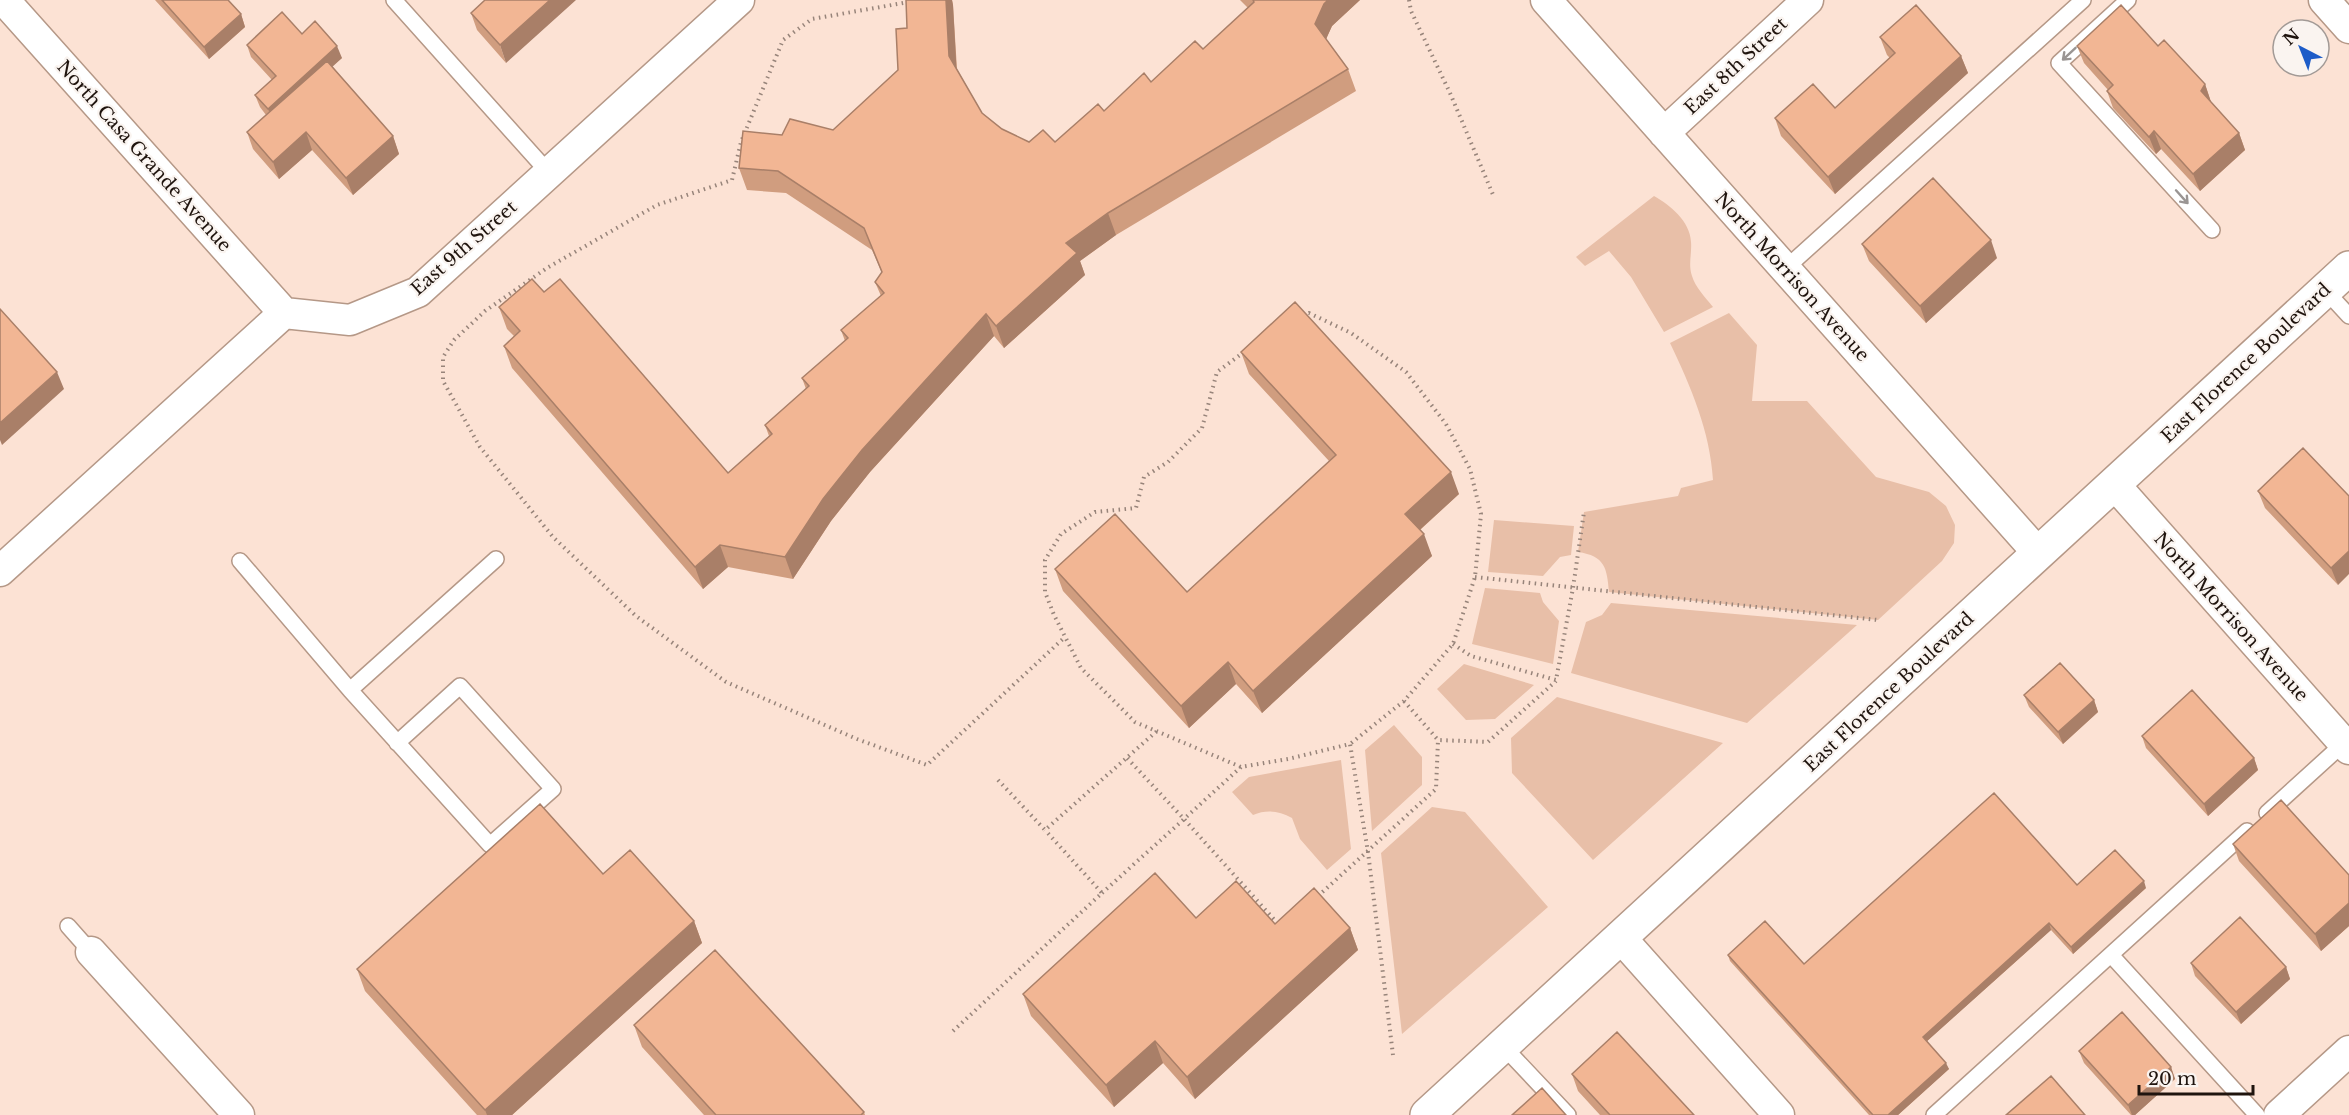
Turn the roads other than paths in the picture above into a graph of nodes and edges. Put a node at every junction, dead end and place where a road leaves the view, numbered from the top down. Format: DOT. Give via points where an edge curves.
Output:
graph roads {
  1 [pos="4,0"];
  2 [pos="394,0"];
  3 [pos="739,0"];
  4 [pos="1546,0"];
  5 [pos="1808,0"];
  6 [pos="2083,0"];
  7 [pos="2128,0"];
  8 [pos="2324,0"];
  9 [pos="2349,28"];
  10 [pos="1664,133"];
  11 [pos="549,173"];
  12 [pos="2212,230"];
  13 [pos="2349,268"];
  14 [pos="1785,269"];
  15 [pos="2325,290"];
  16 [pos="284,313"];
  17 [pos="2349,316"];
  18 [pos="2114,484"];
  19 [pos="2038,554"];
  20 [pos="496,559"];
  21 [pos="240,561"];
  22 [pos="0,571"];
  23 [pos="350,690"];
  24 [pos="397,743"];
  25 [pos="2347,746"];
  26 [pos="68,926"];
  27 [pos="1621,938"];
  28 [pos="91,952"];
  29 [pos="2111,955"];
  30 [pos="1503,1046"];
  31 [pos="2349,1051"];
  32 [pos="239,1115"];
  33 [pos="1427,1115"];
  34 [pos="1568,1115"];
  35 [pos="1779,1115"];
  36 [pos="1934,1115"];
  37 [pos="2257,1115"];
  38 [pos="2279,1115"];
  1 -- 16 [label="street, North Casa Grande Avenue"];
  2 -- 11 [label="lane"];
  3 -- 11 [label="street, East 9th Street"];
  4 -- 10 [label="street, North Morrison Avenue"];
  5 -- 10 [label="street, East 8th Street"];
  6 -- 14 [label="lane"];
  7 -- 12 [label="lane, one-way" via="2059,63"];
  8 -- 9 [label="street"];
  10 -- 14 [label="street, North Morrison Avenue"];
  11 -- 16 [label="street, East 9th Street" via="418,292 350,320"];
  13 -- 15 [label="main road, East Florence Boulevard"];
  14 -- 19 [label="street, North Morrison Avenue"];
  15 -- 17 [label="lane"];
  15 -- 18 [label="main road, East Florence Boulevard"];
  16 -- 22 [label="street"];
  18 -- 19 [label="main road, East Florence Boulevard"];
  18 -- 25 [label="street, North Morrison Avenue"];
  19 -- 27 [label="main road, East Florence Boulevard"];
  20 -- 23 [label="lane"];
  21 -- 23 [label="lane"];
  23 -- 24 [label="lane"];
  24 -- 24 [label="lane" via="460,686 553,789 490,845"];
  25 -- 29 [label="lane"];
  26 -- 28 [label="lane"];
  27 -- 30 [label="main road, East Florence Boulevard"];
  27 -- 35 [label="street"];
  28 -- 32 [label="street"];
  29 -- 36 [label="lane"];
  29 -- 37 [label="lane"];
  30 -- 33 [label="main road, East Florence Boulevard"];
  30 -- 34 [label="lane"];
  31 -- 38 [label="street"];
}
